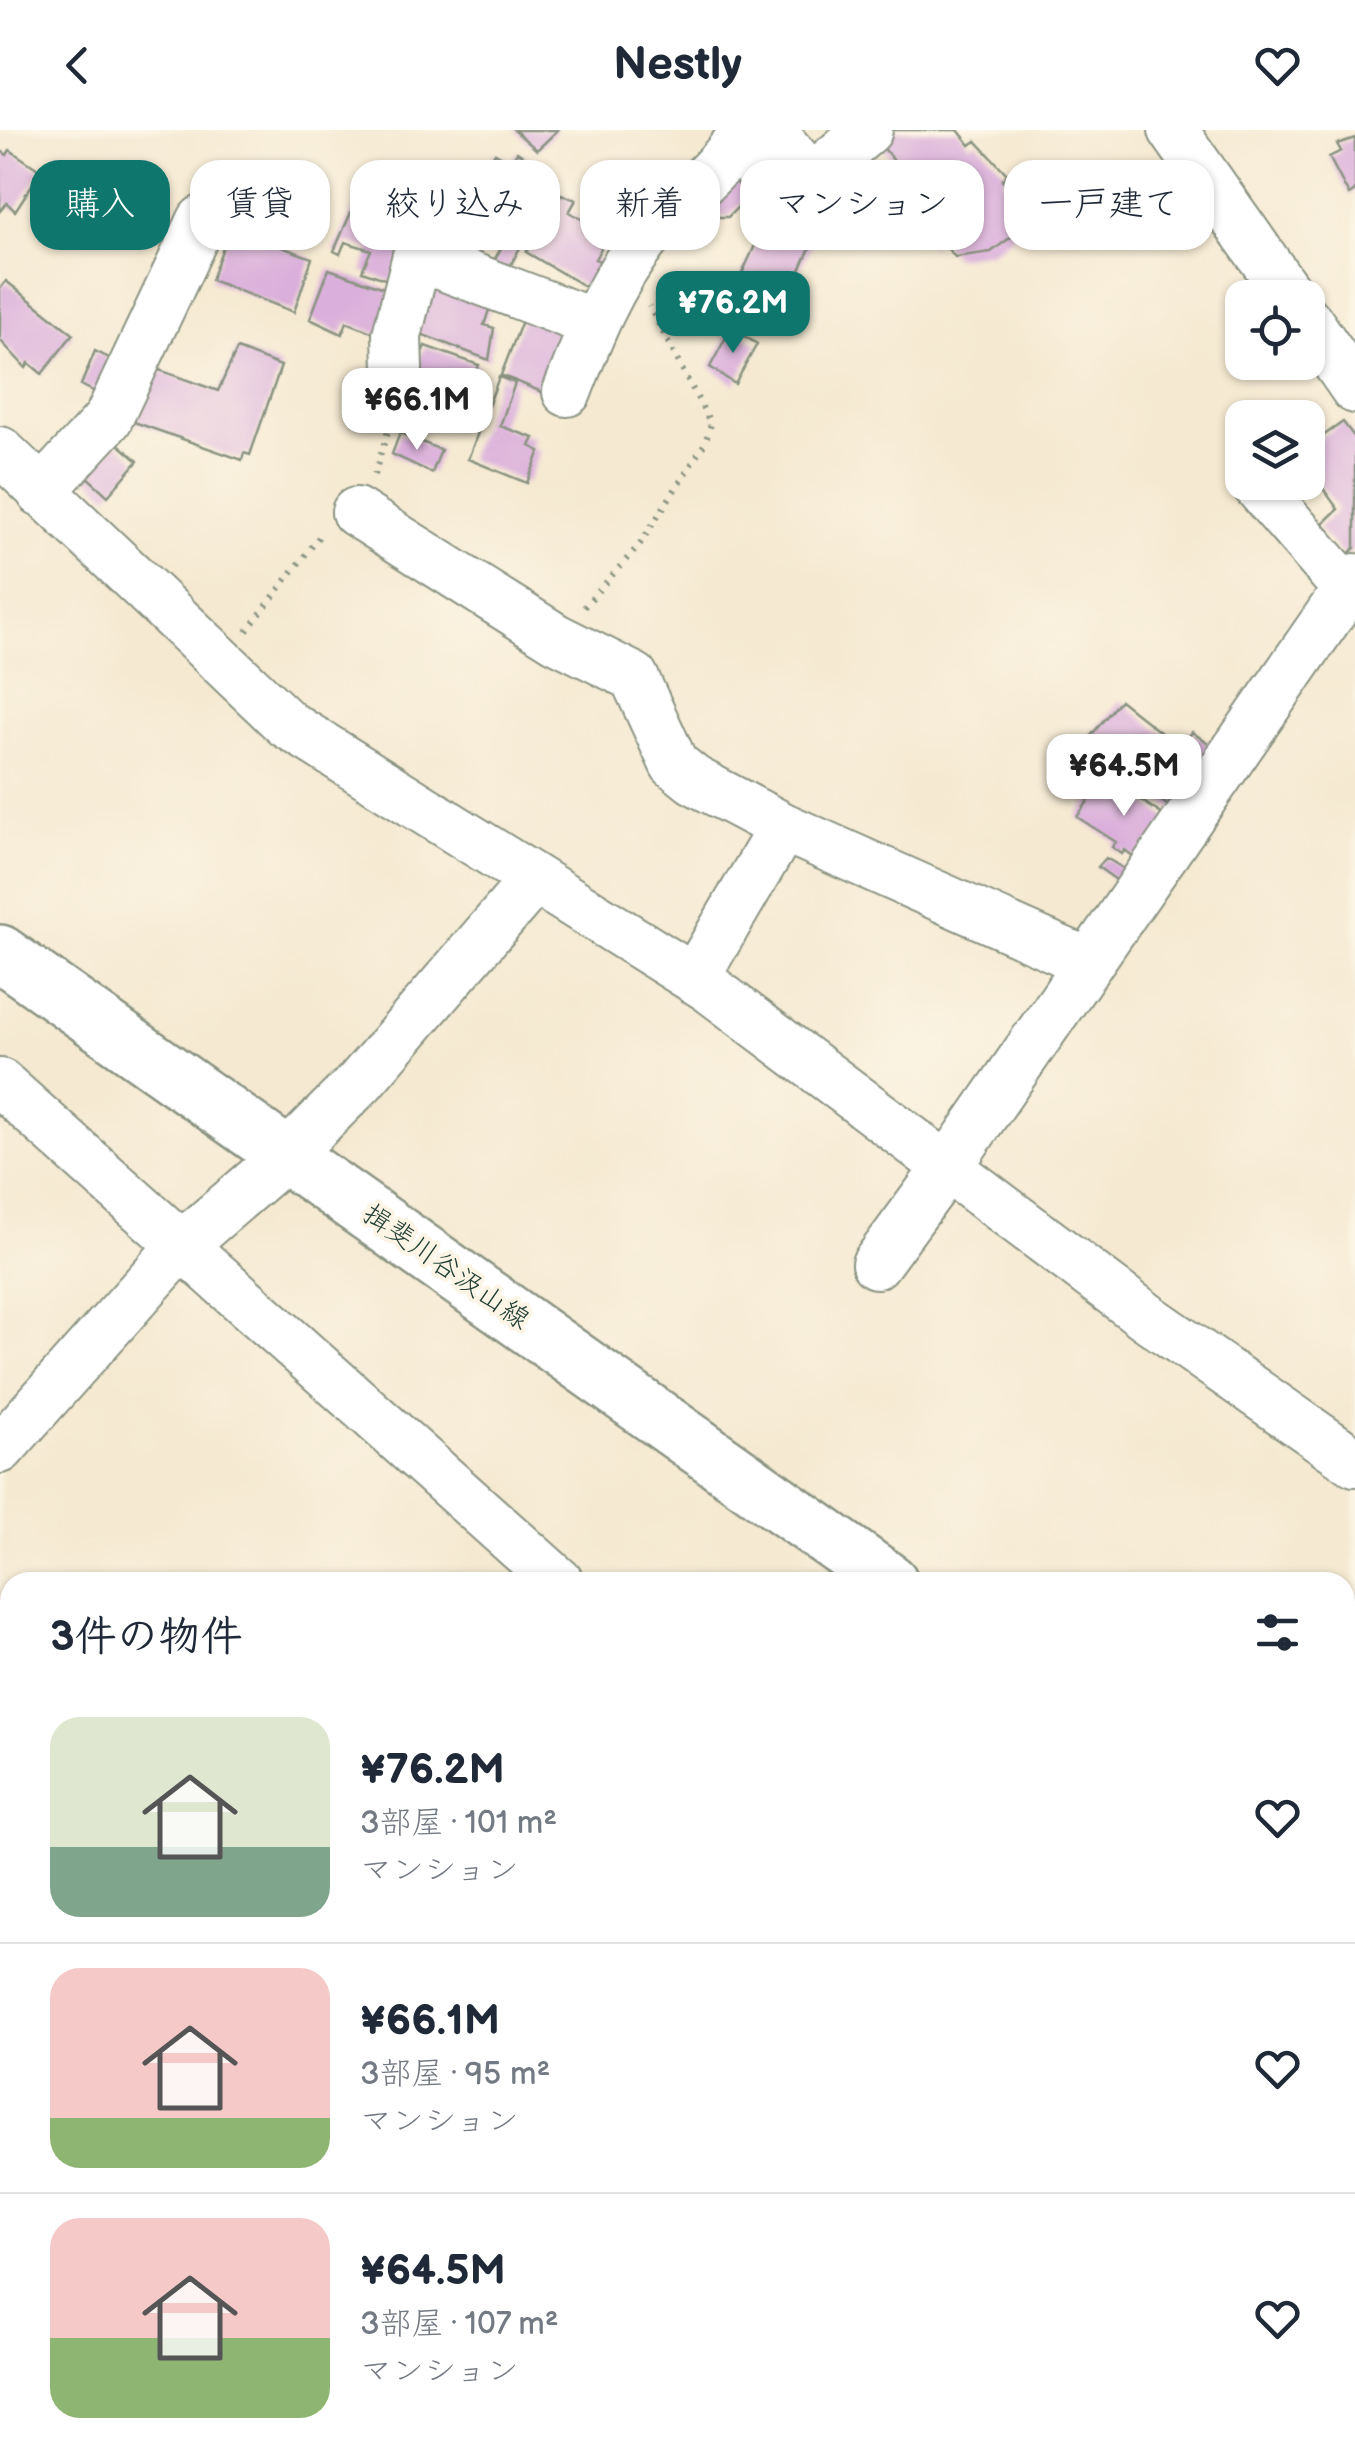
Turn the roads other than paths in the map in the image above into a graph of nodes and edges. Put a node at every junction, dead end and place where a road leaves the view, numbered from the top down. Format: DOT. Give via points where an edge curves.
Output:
graph roads {
  1 [pos="868,130"];
  2 [pos="1173,130"];
  3 [pos="751,134"];
  4 [pos="761,160"];
  5 [pos="190,245"];
  6 [pos="1278,280"];
  7 [pos="594,323"];
  8 [pos="1325,346"];
  9 [pos="398,369"];
  10 [pos="1355,389"];
  11 [pos="568,392"];
  12 [pos="0,451"];
  13 [pos="41,492"];
  14 [pos="1271,500"];
  15 [pos="356,512"];
  16 [pos="1351,583"];
  17 [pos="783,827"];
  18 [pos="535,878"];
  19 [pos="0,953"];
  20 [pos="1090,963"];
  21 [pos="694,979"];
  22 [pos="0,1083"];
  23 [pos="288,1154"];
  24 [pos="949,1165"];
  25 [pos="181,1246"];
  26 [pos="876,1264"];
  27 [pos="0,1449"];
  28 [pos="1355,1462"];
  29 [pos="548,1572"];
  30 [pos="876,1572"];
  1 -- 3 [label="street" via="812,178"];
  2 -- 6 [label="street"];
  3 -- 4 [label="street"];
  3 -- 7 [label="street" via="645,240"];
  5 -- 13 [label="street" via="108,418"];
  7 -- 9 [label="street" via="417,256 397,336"];
  7 -- 11 [label="street"];
  8 -- 10 [label="street"];
  12 -- 13 [label="street"];
  13 -- 18 [label="street" via="287,724"];
  14 -- 16 [label="street"];
  15 -- 17 [label="street" via="556,638 634,677 674,764"];
  16 -- 20 [label="street"];
  17 -- 20 [label="street"];
  17 -- 21 [label="street"];
  18 -- 21 [label="street"];
  18 -- 23 [label="street" via="360,1082"];
  19 -- 23 [label="main road, 揖斐川谷汲山線"];
  20 -- 24 [label="street"];
  21 -- 24 [label="street"];
  22 -- 25 [label="street"];
  23 -- 25 [label="street"];
  23 -- 30 [label="main road, 揖斐川谷汲山線"];
  24 -- 26 [label="street"];
  24 -- 28 [label="street" via="1147,1318"];
  25 -- 27 [label="street"];
  25 -- 29 [label="street"];
}
